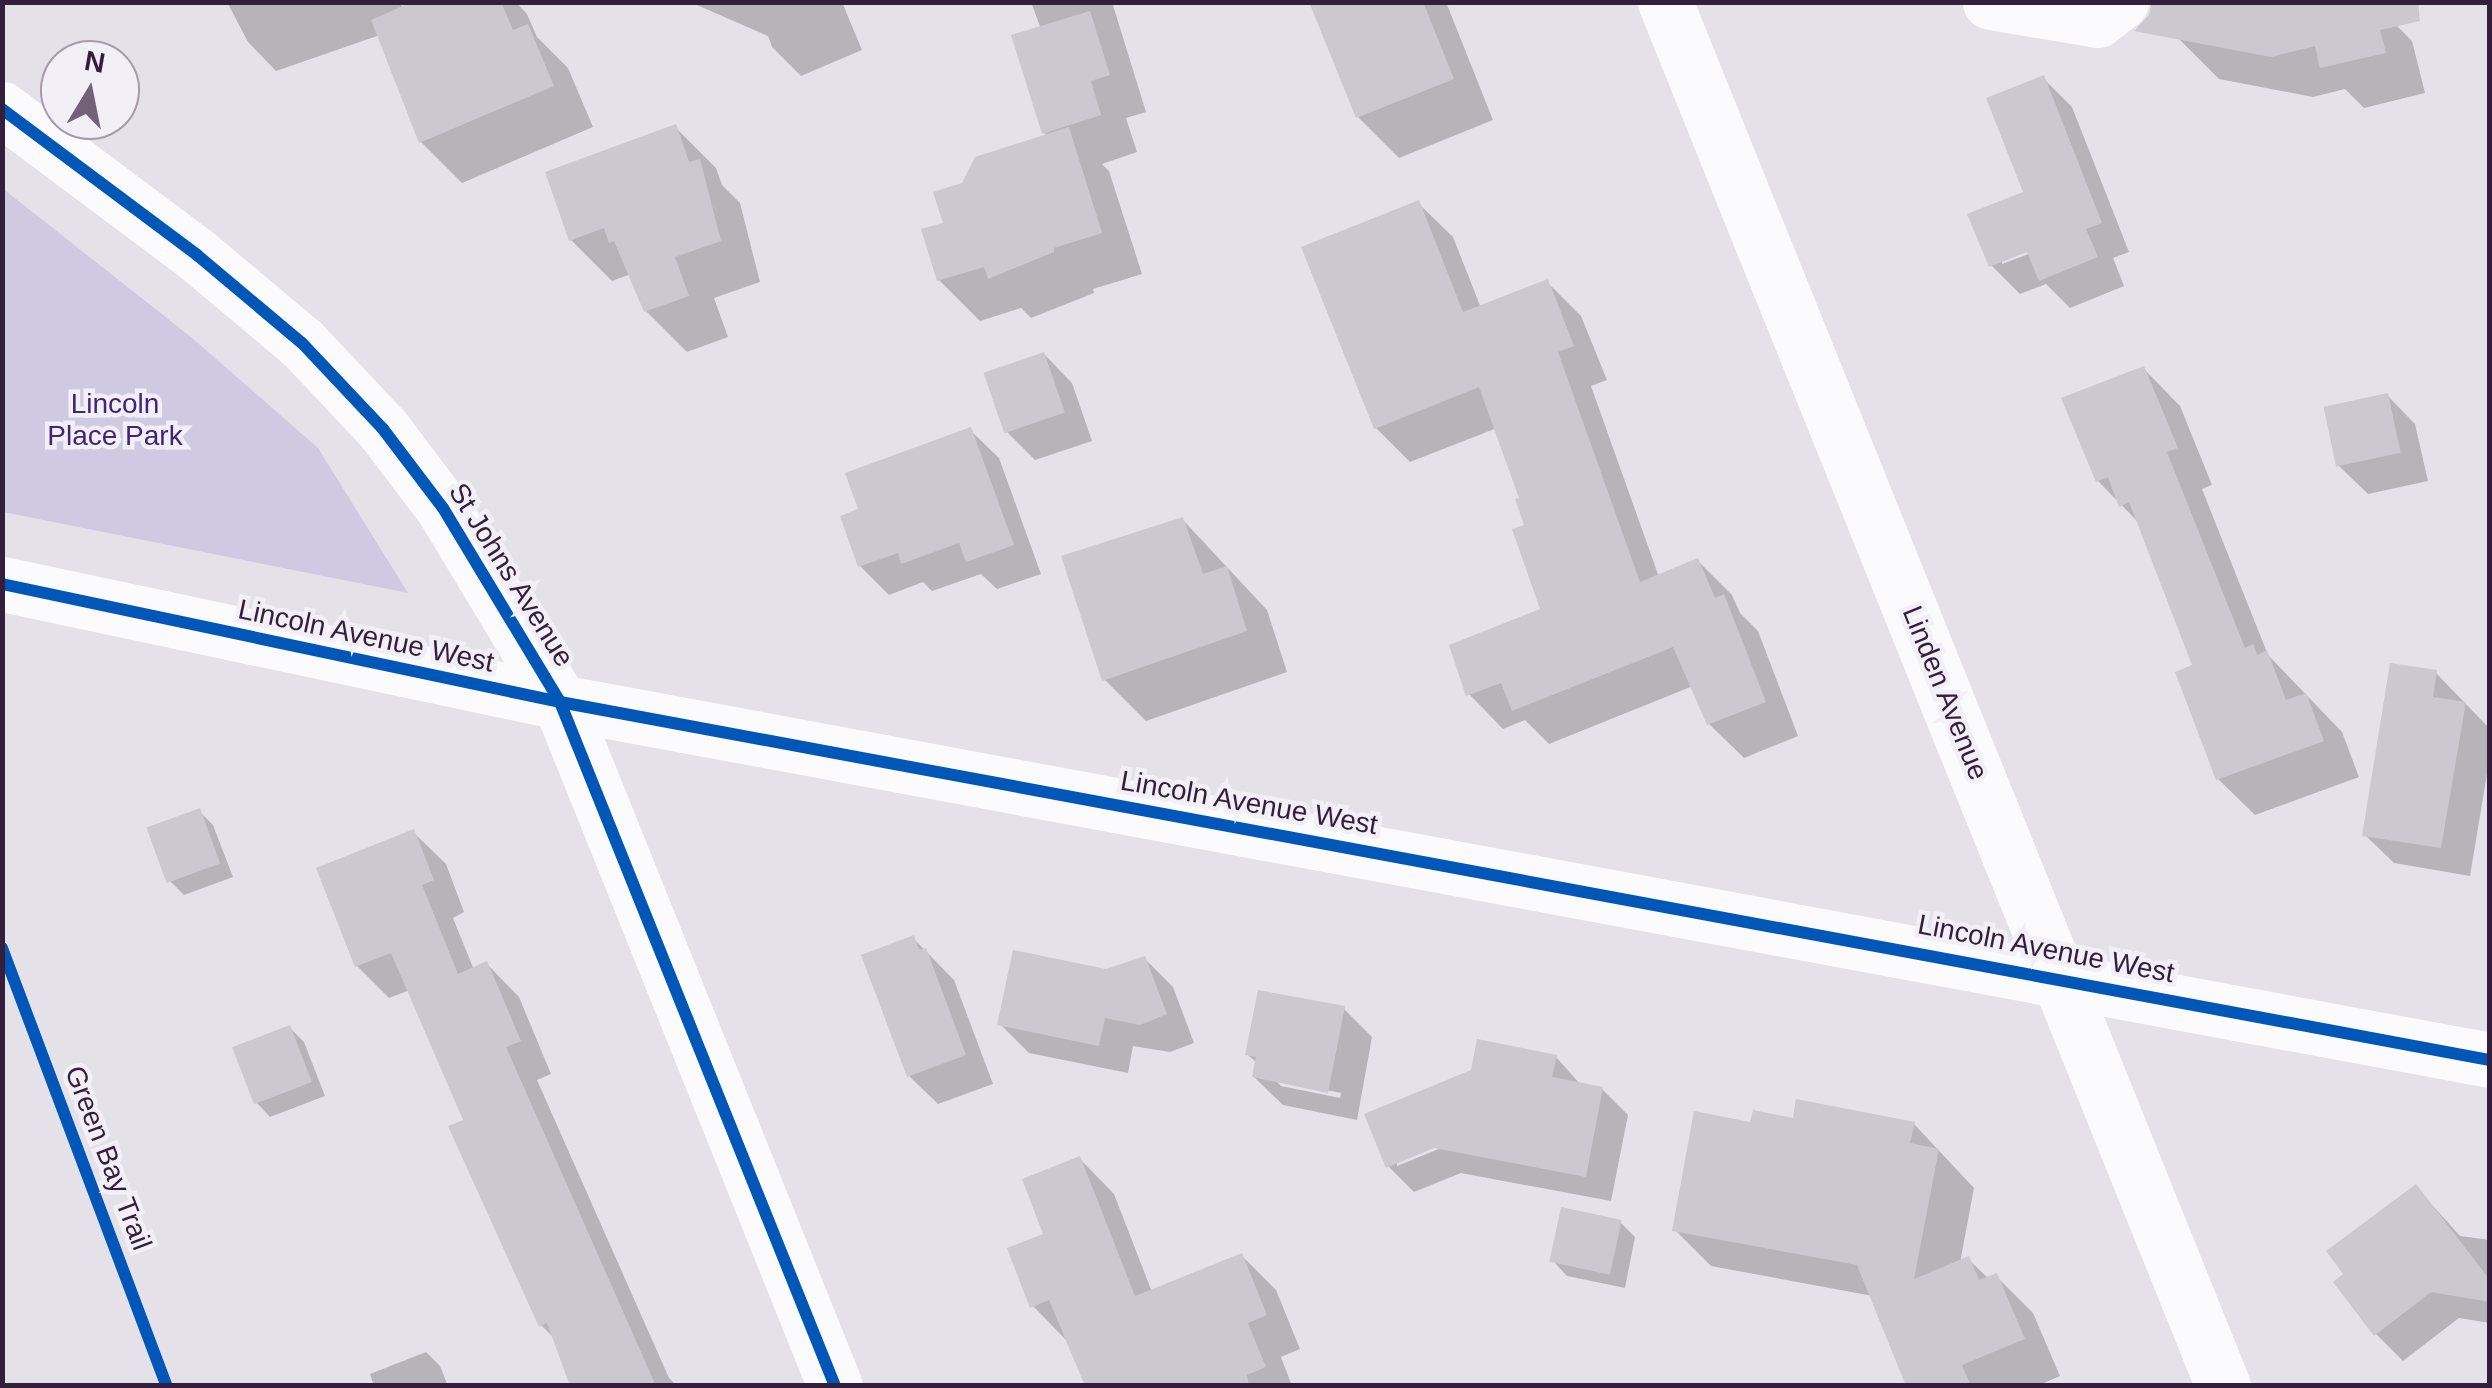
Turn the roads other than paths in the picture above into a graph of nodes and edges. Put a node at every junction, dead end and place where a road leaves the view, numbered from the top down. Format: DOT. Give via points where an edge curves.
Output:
graph roads {
  1 [pos="1665,2"];
  2 [pos="1990,2"];
  3 [pos="2121,2"];
  4 [pos="2,108"];
  5 [pos="2,584"];
  6 [pos="560,702"];
  7 [pos="2060,977"];
  8 [pos="2490,1060"];
  9 [pos="834,1386"];
  10 [pos="2223,1386"];
  1 -- 7 [label="street, Linden Avenue"];
  2 -- 3 [label="street" via="2097,20"];
  4 -- 6 [label="street, St Johns Avenue" via="212,268 302,344 384,429 443,508"];
  5 -- 6 [label="street, Lincoln Avenue West"];
  6 -- 7 [label="street, Lincoln Avenue West"];
  6 -- 9 [label="street, St Johns Avenue"];
  7 -- 8 [label="street, Lincoln Avenue West"];
  7 -- 10 [label="street, Linden Avenue"];
}
